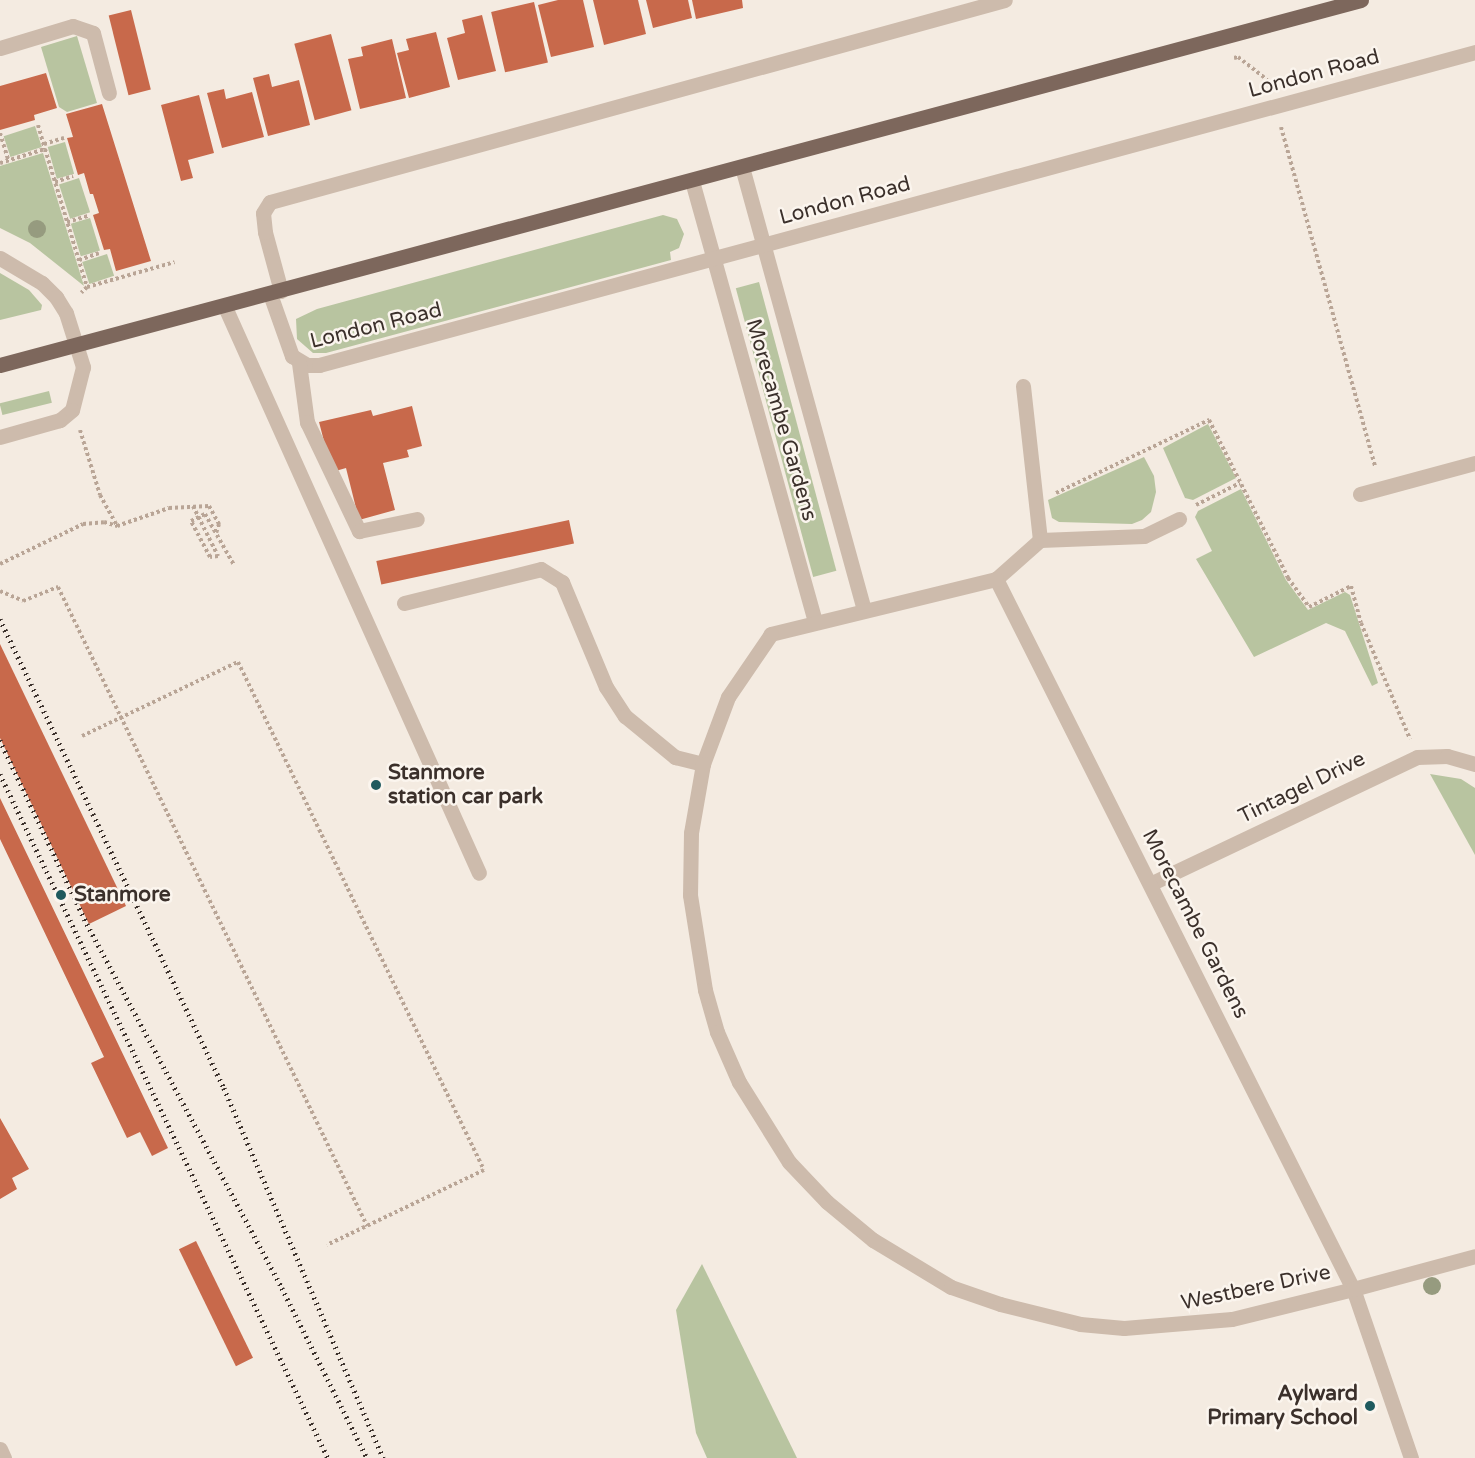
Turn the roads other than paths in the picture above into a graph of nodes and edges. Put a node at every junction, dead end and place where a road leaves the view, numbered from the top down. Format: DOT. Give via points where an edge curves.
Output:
graph roads {
  1 [pos="1004,0"];
  2 [pos="1362,0"];
  3 [pos="0,48"];
  4 [pos="1475,52"];
  5 [pos="109,93"];
  6 [pos="742,167"];
  7 [pos="692,181"];
  8 [pos="764,244"];
  9 [pos="0,258"];
  10 [pos="713,258"];
  11 [pos="275,292"];
  12 [pos="225,307"];
  13 [pos="77,344"];
  14 [pos="299,363"];
  15 [pos="0,365"];
  16 [pos="1023,386"];
  17 [pos="0,437"];
  18 [pos="1475,463"];
  19 [pos="1360,494"];
  20 [pos="417,519"];
  21 [pos="1179,519"];
  22 [pos="1040,540"];
  23 [pos="996,579"];
  24 [pos="404,603"];
  25 [pos="864,609"];
  26 [pos="815,622"];
  27 [pos="703,764"];
  28 [pos="1475,764"];
  29 [pos="479,873"];
  30 [pos="1152,883"];
  31 [pos="1475,1256"];
  32 [pos="1353,1289"];
  33 [pos="0,1449"];
  34 [pos="4,1458"];
  35 [pos="1411,1458"];
  1 -- 11 [label="street, London Road" via="270,201 263,213"];
  2 -- 6 [label="main road"];
  3 -- 5 [label="street" via="73,26 93,33"];
  4 -- 8 [label="street, London Road"];
  6 -- 7 [label="main road"];
  6 -- 8 [label="street, Morecambe Gardens"];
  7 -- 10 [label="street, Morecambe Gardens"];
  7 -- 11 [label="main road"];
  8 -- 10 [label="street, London Road"];
  8 -- 25 [label="street, Morecambe Gardens"];
  9 -- 13 [label="street" via="56,297"];
  10 -- 14 [label="street, London Road" via="319,365"];
  10 -- 26 [label="street, Morecambe Gardens"];
  11 -- 12 [label="main road"];
  11 -- 14 [label="street, London Road" via="286,346"];
  12 -- 13 [label="main road"];
  12 -- 29 [label="street"];
  13 -- 15 [label="main road"];
  13 -- 17 [label="street" via="83,367 72,410 60,420"];
  14 -- 20 [label="street" via="307,422 359,531"];
  16 -- 22 [label="street"];
  18 -- 19 [label="street"];
  21 -- 22 [label="street" via="1144,536"];
  22 -- 23 [label="street"];
  23 -- 25 [label="street"];
  23 -- 30 [label="street, Morecambe Gardens"];
  24 -- 27 [label="street" via="541,569 562,582 606,687 625,716 675,757"];
  25 -- 26 [label="street"];
  26 -- 27 [label="street, Westbere Drive" via="771,634 728,697"];
  27 -- 32 [label="street, Westbere Drive" via="691,832 690,895 698,956 717,1032 739,1082 789,1162 873,1240 951,1287 1080,1324 1179,1327 1232,1320"];
  28 -- 30 [label="street, Tintagel Drive" via="1447,756 1417,757"];
  30 -- 32 [label="street, Morecambe Gardens"];
  31 -- 32 [label="street, Westbere Drive"];
  32 -- 35 [label="street, Morecambe Gardens"];
  33 -- 34 [label="street"];
}
